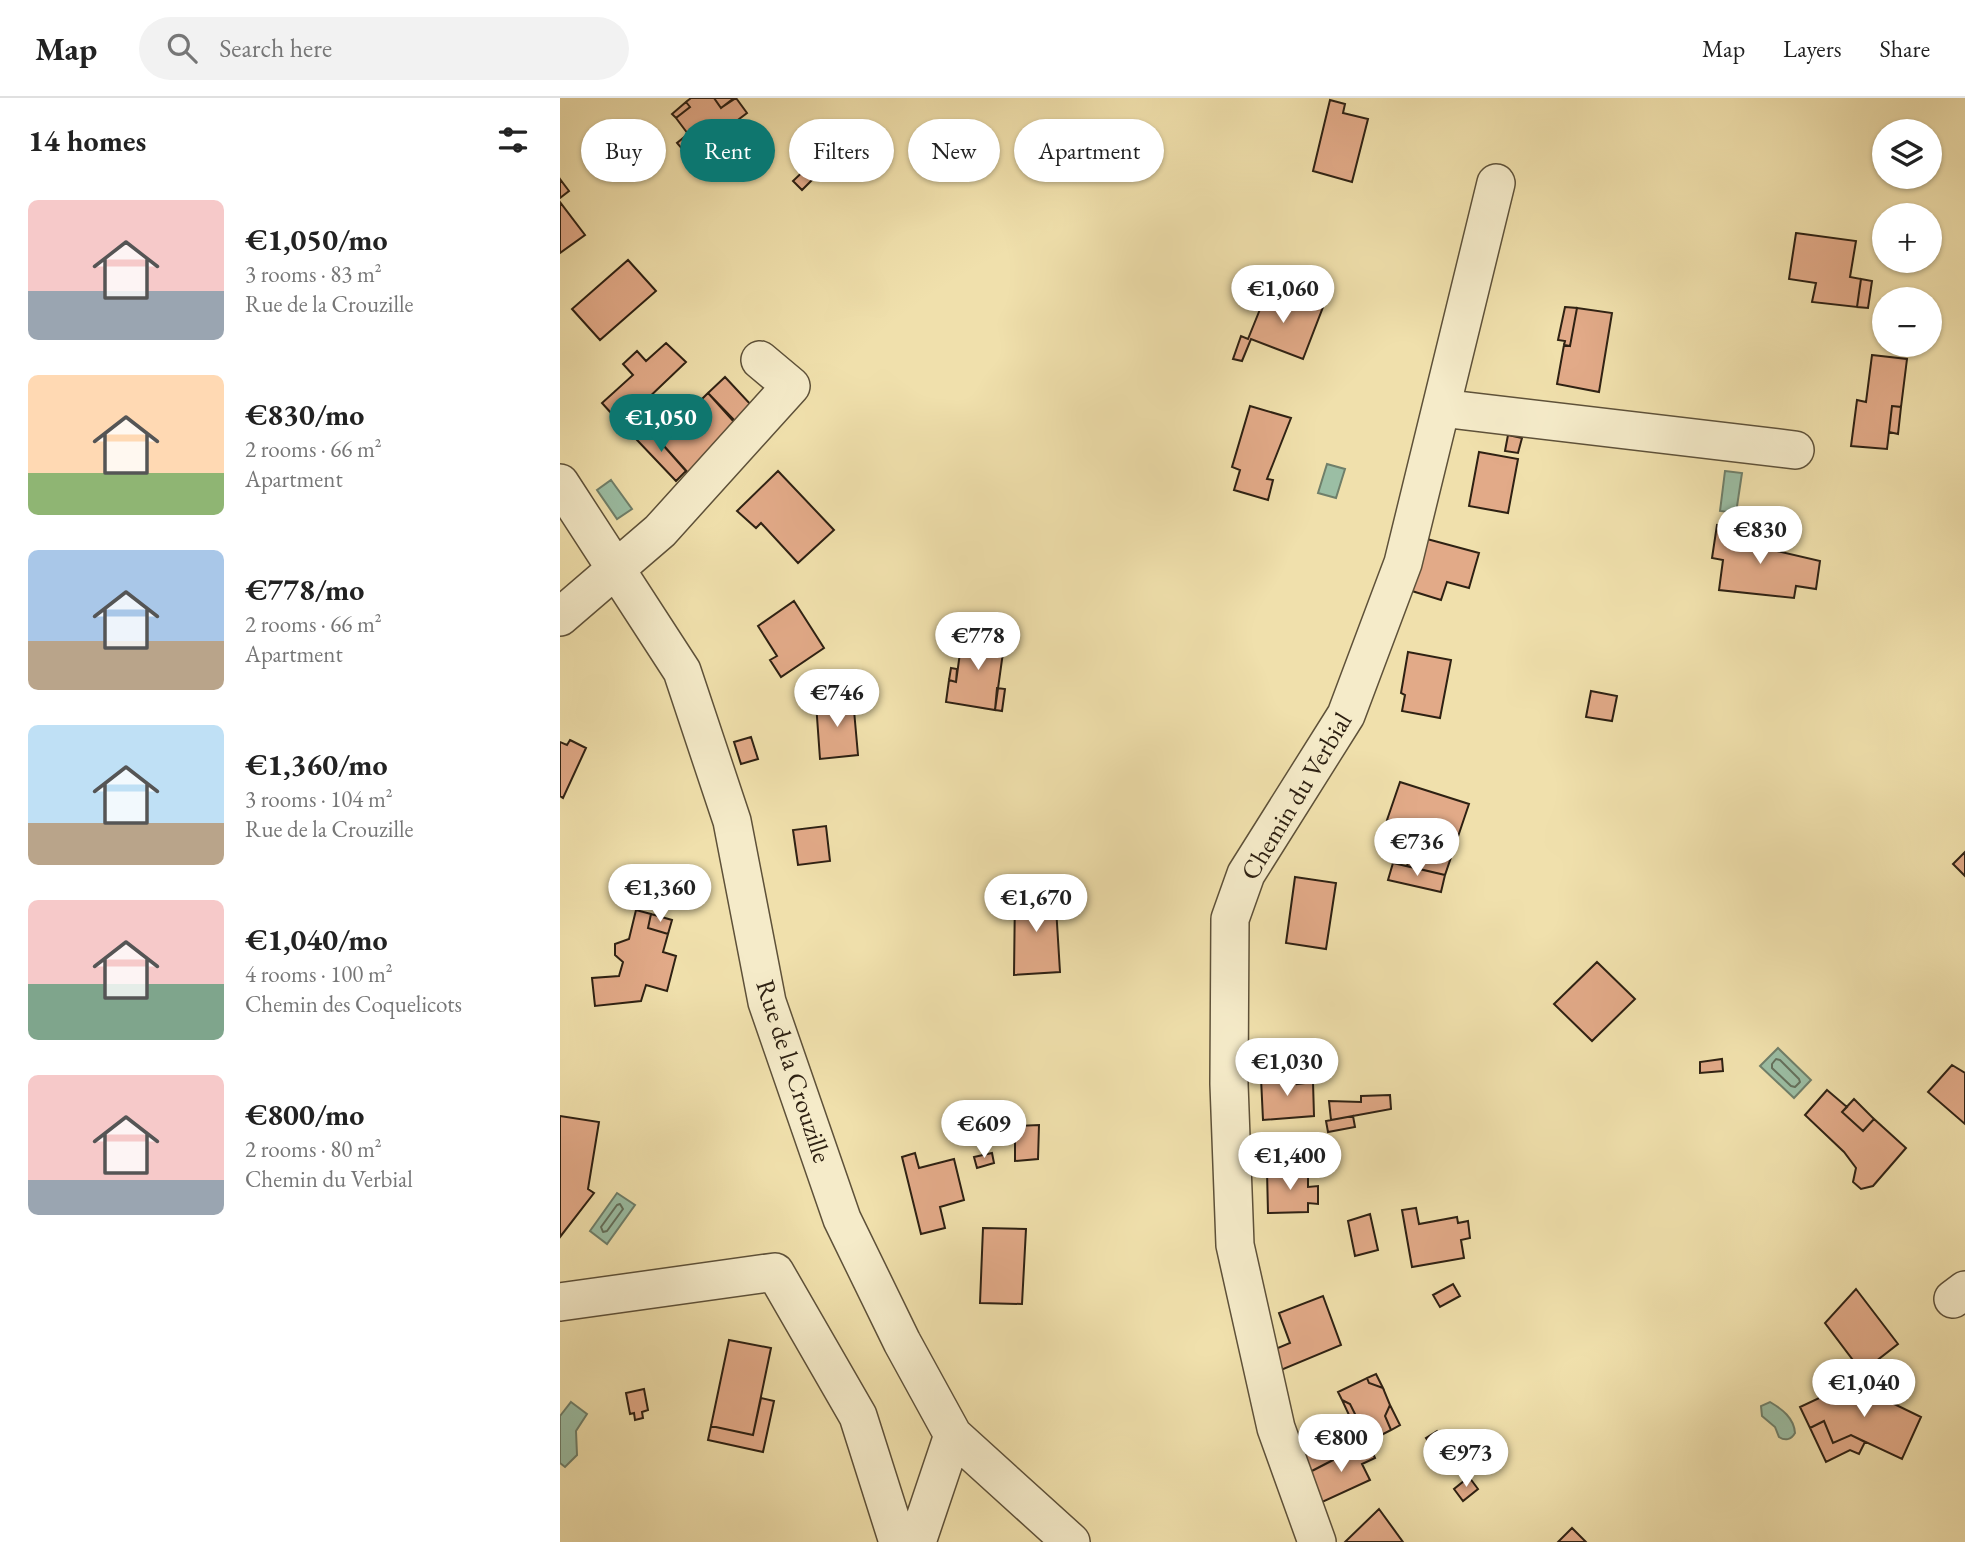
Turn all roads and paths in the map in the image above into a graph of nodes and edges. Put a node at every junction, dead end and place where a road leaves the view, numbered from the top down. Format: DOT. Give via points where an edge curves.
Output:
graph roads {
  1 [pos="1496,183"];
  2 [pos="760,360"];
  3 [pos="1441,408"];
  4 [pos="1795,450"];
  5 [pos="560,483"];
  6 [pos="615,570"];
  7 [pos="560,617"];
  8 [pos="560,1302"];
  9 [pos="953,1435"];
  10 [pos="898,1542"];
  11 [pos="917,1542"];
  12 [pos="1071,1542"];
  13 [pos="1317,1542"];
  1 -- 3 [label="street, Chemin du Verbial"];
  2 -- 6 [label="street" via="791,386 660,531"];
  3 -- 4 [label="street"];
  3 -- 13 [label="street, Chemin du Verbial" via="1403,563 1346,715 1246,874 1230,919 1229,1084 1235,1245 1276,1428"];
  5 -- 6 [label="street, Rue de la Crouzille"];
  6 -- 7 [label="street"];
  6 -- 9 [label="street, Rue de la Crouzille" via="682,671 733,821 768,1002 842,1219"];
  8 -- 10 [label="street" via="775,1272 858,1416"];
  9 -- 11 [label="street"];
  9 -- 12 [label="street, Rue de la Crouzille"];
}
